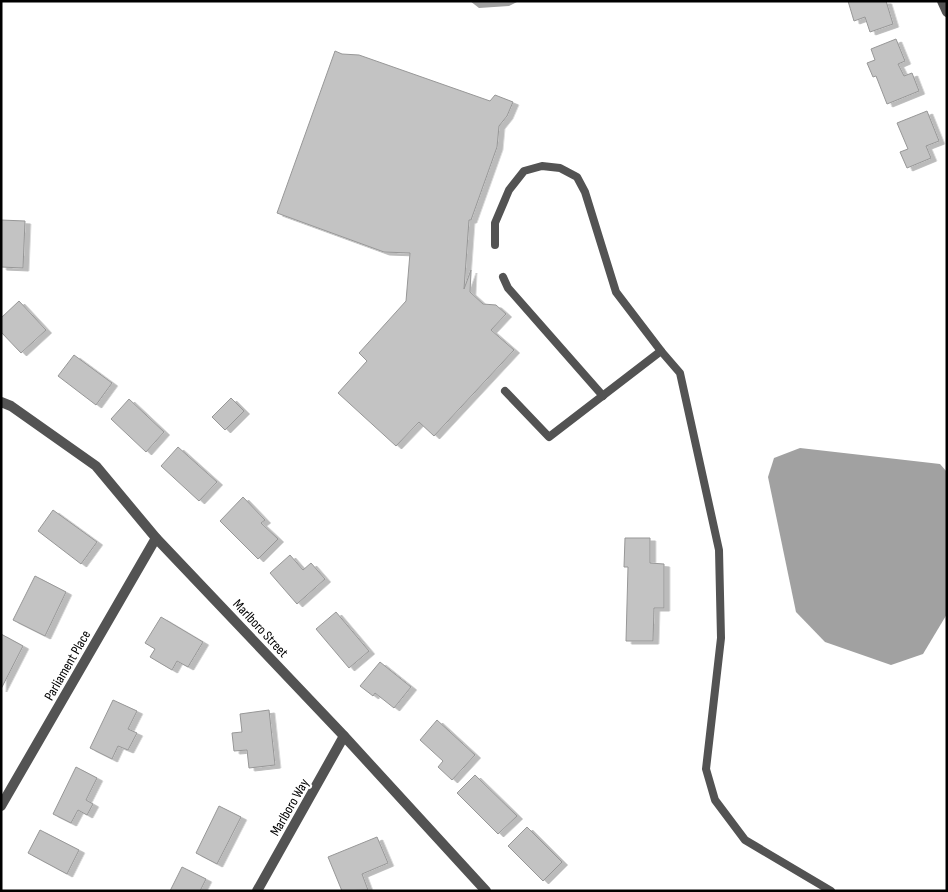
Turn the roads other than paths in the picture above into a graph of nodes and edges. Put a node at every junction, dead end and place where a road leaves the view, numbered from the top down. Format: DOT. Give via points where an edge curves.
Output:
graph roads {
  1 [pos="495,245"];
  2 [pos="503,277"];
  3 [pos="661,352"];
  4 [pos="505,391"];
  5 [pos="603,396"];
  6 [pos="1,402"];
  7 [pos="156,538"];
  8 [pos="344,736"];
  9 [pos="1,806"];
  10 [pos="257,891"];
  11 [pos="486,891"];
  12 [pos="831,891"];
  1 -- 3 [label="lane" via="495,223 509,190 524,171 542,166 560,168 577,177 585,192 616,292"];
  2 -- 5 [label="lane" via="508,288"];
  3 -- 5 [label="lane"];
  3 -- 12 [label="lane" via="680,372 719,550 721,638 706,769 715,800 745,840"];
  4 -- 5 [label="lane" via="549,437"];
  6 -- 7 [label="street, Marlboro Street" via="96,466"];
  7 -- 8 [label="street, Marlboro Street"];
  7 -- 9 [label="street, Parliament Place"];
  8 -- 10 [label="street, Marlboro Way"];
  8 -- 11 [label="street, Marlboro Street"];
}
